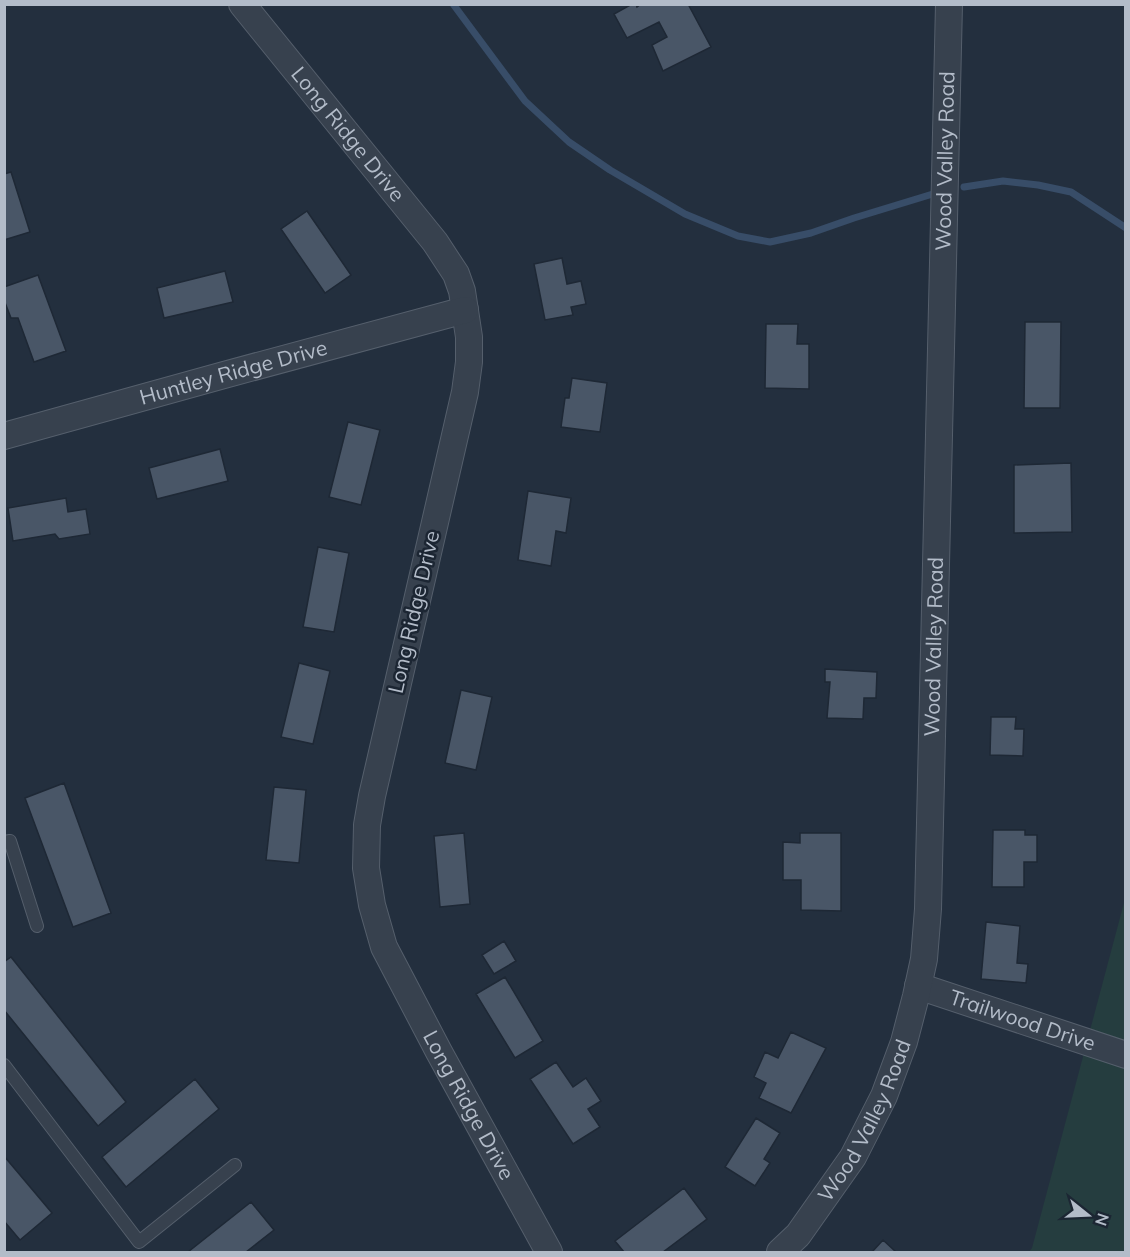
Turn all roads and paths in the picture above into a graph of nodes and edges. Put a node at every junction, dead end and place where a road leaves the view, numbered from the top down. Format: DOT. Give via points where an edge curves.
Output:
graph roads {
  1 [pos="242,4"];
  2 [pos="949,4"];
  3 [pos="465,310"];
  4 [pos="4,436"];
  5 [pos="4,842"];
  6 [pos="37,926"];
  7 [pos="918,986"];
  8 [pos="1125,1056"];
  9 [pos="7,1073"];
  10 [pos="235,1165"];
  11 [pos="549,1252"];
  12 [pos="780,1252"];
  1 -- 3 [label="street, Long Ridge Drive" via="435,242 456,273"];
  2 -- 7 [label="street, Wood Valley Road" via="928,909"];
  3 -- 4 [label="street, Huntley Ridge Drive"];
  3 -- 11 [label="street, Long Ridge Drive" via="469,337 465,392 372,796 366,868 384,947"];
  5 -- 6 [label="lane" via="10,840"];
  7 -- 8 [label="street, Trailwood Drive"];
  7 -- 12 [label="street, Wood Valley Road" via="904,1042 884,1096 853,1157 798,1235"];
  9 -- 10 [label="lane" via="139,1242"];
}
